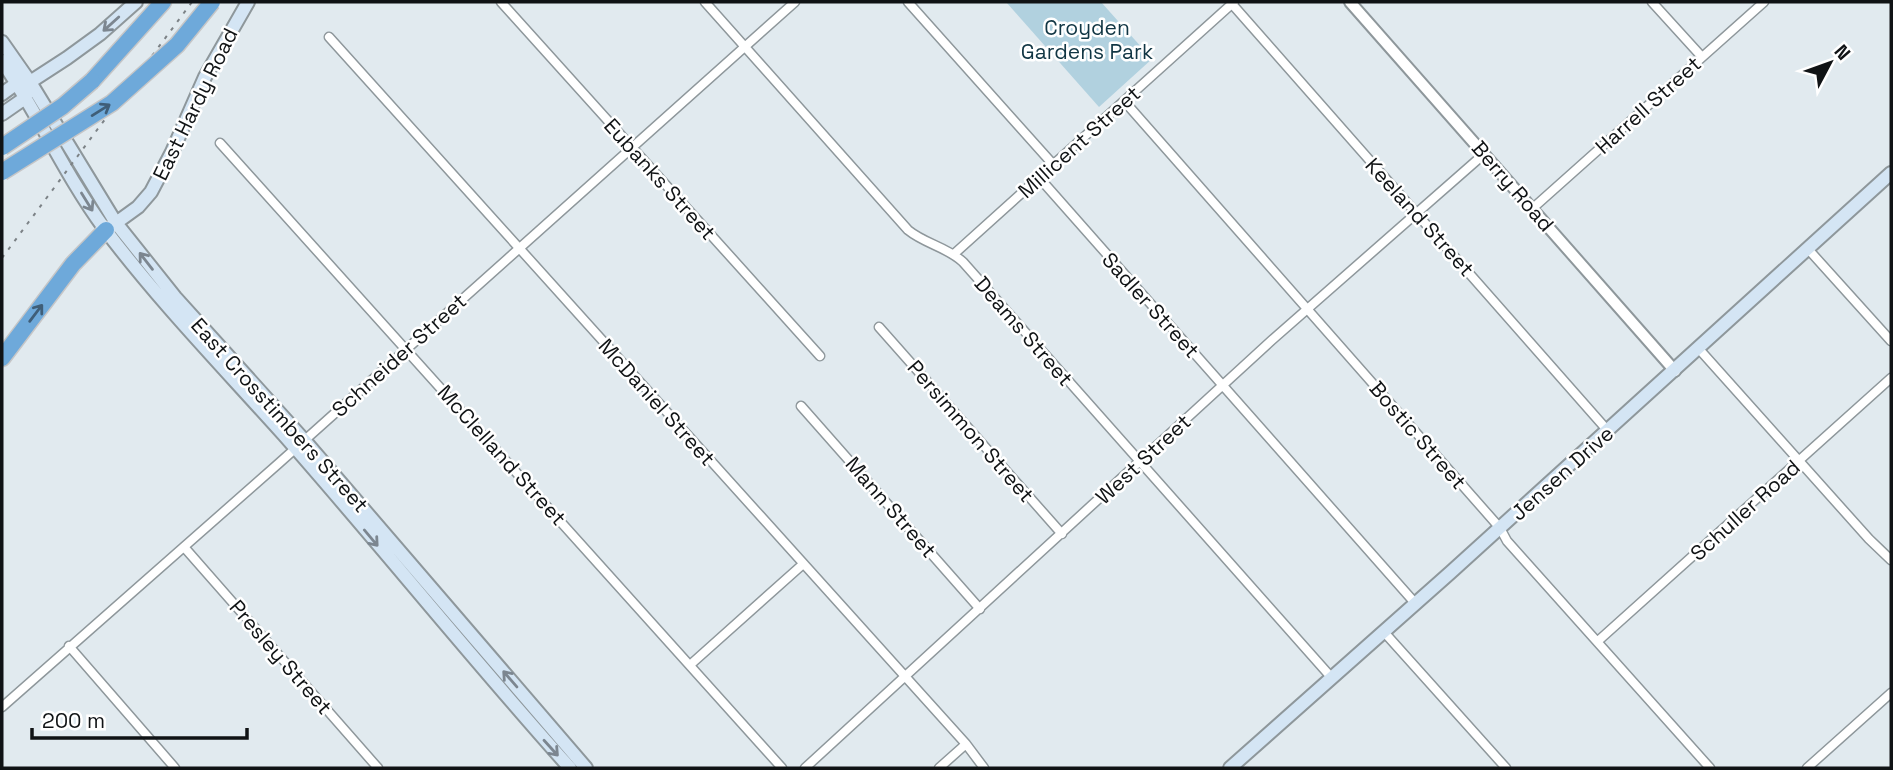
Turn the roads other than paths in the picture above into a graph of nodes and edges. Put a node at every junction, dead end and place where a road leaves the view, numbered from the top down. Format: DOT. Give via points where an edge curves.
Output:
graph roads {
  1 [pos="136,2"];
  2 [pos="163,2"];
  3 [pos="212,2"];
  4 [pos="248,2"];
  5 [pos="501,2"];
  6 [pos="705,2"];
  7 [pos="795,2"];
  8 [pos="908,2"];
  9 [pos="1350,2"];
  10 [pos="1652,2"];
  11 [pos="1763,2"];
  12 [pos="1233,3"];
  13 [pos="329,37"];
  14 [pos="2,42"];
  15 [pos="745,46"];
  16 [pos="1702,57"];
  17 [pos="2,61"];
  18 [pos="24,83"];
  19 [pos="2,94"];
  20 [pos="25,98"];
  21 [pos="1125,102"];
  22 [pos="2,114"];
  23 [pos="220,143"];
  24 [pos="2,147"];
  25 [pos="632,148"];
  26 [pos="1484,154"];
  27 [pos="2,172"];
  28 [pos="1045,172"];
  29 [pos="1891,173"];
  30 [pos="1532,208"];
  31 [pos="1416,214"];
  32 [pos="111,227"];
  33 [pos="519,248"];
  34 [pos="1808,249"];
  35 [pos="954,254"];
  36 [pos="1307,310"];
  37 [pos="879,327"];
  38 [pos="1891,341"];
  39 [pos="407,348"];
  40 [pos="1699,349"];
  41 [pos="820,356"];
  42 [pos="2,358"];
  43 [pos="1675,371"];
  44 [pos="1891,378"];
  45 [pos="1224,386"];
  46 [pos="801,406"];
  47 [pos="1608,431"];
  48 [pos="300,444"];
  49 [pos="1800,460"];
  50 [pos="1139,461"];
  51 [pos="357,512"];
  52 [pos="1500,528"];
  53 [pos="1062,534"];
  54 [pos="184,547"];
  55 [pos="1891,560"];
  56 [pos="803,565"];
  57 [pos="1415,603"];
  58 [pos="980,608"];
  59 [pos="452,612"];
  60 [pos="441,621"];
  61 [pos="1384,632"];
  62 [pos="1598,641"];
  63 [pos="69,646"];
  64 [pos="690,665"];
  65 [pos="905,677"];
  66 [pos="1331,677"];
  67 [pos="1891,693"];
  68 [pos="2,707"];
  69 [pos="528,711"];
  70 [pos="966,744"];
  71 [pos="175,768"];
  72 [pos="377,768"];
  73 [pos="570,768"];
  74 [pos="586,768"];
  75 [pos="782,768"];
  76 [pos="805,768"];
  77 [pos="939,768"];
  78 [pos="985,768"];
  79 [pos="1230,768"];
  80 [pos="1506,768"];
  81 [pos="1710,768"];
  82 [pos="1807,768"];
  1 -- 18 [label="main road, one-way" via="100,34"];
  2 -- 24 [label="highway, bridge" via="92,81"];
  27 -- 3 [label="highway, one-way, bridge" via="112,103 177,45"];
  4 -- 32 [label="main road, East Hardy Road" via="205,77 151,192"];
  5 -- 25 [label="street, Eubanks Street"];
  6 -- 15 [label="street, Deams Street"];
  7 -- 15 [label="street, Schneider Street"];
  8 -- 28 [label="street, Sadler Street" via="1050,161"];
  9 -- 26 [label="street, Berry Road"];
  10 -- 16 [label="street"];
  11 -- 16 [label="street, Harrell Street"];
  12 -- 21 [label="street, Millicent Street"];
  12 -- 31 [label="street, Keeland Street"];
  13 -- 33 [label="street, McDaniel Street"];
  14 -- 18 [label="main road, East Crosstimbers Street"];
  15 -- 25 [label="street, Schneider Street"];
  15 -- 35 [label="street, Deams Street" via="908,230"];
  16 -- 30 [label="street, Harrell Street"];
  17 -- 18 [label="main road, East Crosstimbers Street"];
  18 -- 19 [label="main road"];
  18 -- 20 [label="main road"];
  18 -- 32 [label="main road, East Crosstimbers Street"];
  20 -- 22 [label="main road"];
  20 -- 32 [label="main road, East Crosstimbers Street, one-way" via="90,208"];
  21 -- 28 [label="street, Millicent Street"];
  21 -- 36 [label="street, Bostic Street"];
  23 -- 39 [label="street, McClelland Street"];
  25 -- 33 [label="street, Schneider Street"];
  25 -- 41 [label="street, Eubanks Street"];
  26 -- 30 [label="street, Berry Road"];
  26 -- 31 [label="street, West Street"];
  28 -- 35 [label="street, Millicent Street"];
  28 -- 45 [label="street, Sadler Street" via="1043,183"];
  29 -- 34 [label="main road, Jensen Drive"];
  30 -- 43 [label="street, Berry Road"];
  31 -- 36 [label="street, West Street"];
  31 -- 47 [label="street, Keeland Street"];
  42 -- 32 [label="highway, one-way" via="73,264"];
  32 -- 48 [label="main road, East Crosstimbers Street" via="170,301"];
  33 -- 39 [label="street, Schneider Street"];
  33 -- 56 [label="street, McDaniel Street"];
  34 -- 38 [label="street"];
  34 -- 40 [label="main road, Jensen Drive"];
  35 -- 50 [label="street, Deams Street"];
  36 -- 45 [label="street, West Street"];
  36 -- 52 [label="street, Bostic Street"];
  37 -- 53 [label="street, Persimmon Street"];
  39 -- 48 [label="street, Schneider Street"];
  39 -- 64 [label="street, McClelland Street"];
  40 -- 43 [label="main road, Jensen Drive"];
  40 -- 49 [label="street"];
  43 -- 47 [label="main road, Jensen Drive"];
  44 -- 49 [label="street, Schuller Road"];
  45 -- 50 [label="street, West Street"];
  45 -- 57 [label="street, Sadler Street"];
  46 -- 58 [label="street, Mann Street"];
  47 -- 52 [label="main road, Jensen Drive"];
  48 -- 51 [label="main road, East Crosstimbers Street"];
  48 -- 54 [label="street, Schneider Street"];
  49 -- 55 [label="street"];
  49 -- 62 [label="street, Schuller Road"];
  50 -- 53 [label="street, West Street"];
  50 -- 66 [label="street, Deams Street"];
  51 -- 59 [label="main road, East Crosstimbers Street"];
  51 -- 60 [label="main road, East Crosstimbers Street, one-way"];
  52 -- 57 [label="main road, Jensen Drive"];
  52 -- 62 [label="street, Bostic Street"];
  53 -- 58 [label="street, West Street"];
  54 -- 63 [label="street, Schneider Street"];
  54 -- 72 [label="street, Presley Street"];
  56 -- 64 [label="street"];
  56 -- 65 [label="street, McDaniel Street"];
  57 -- 61 [label="main road, Jensen Drive"];
  58 -- 65 [label="street, West Street"];
  59 -- 60 [label="main road"];
  69 -- 59 [label="main road, East Crosstimbers Street, one-way"];
  60 -- 69 [label="main road, East Crosstimbers Street"];
  61 -- 66 [label="main road, Jensen Drive"];
  61 -- 80 [label="street"];
  62 -- 81 [label="street, Bostic Street"];
  63 -- 68 [label="street, Schneider Street"];
  63 -- 71 [label="street"];
  64 -- 75 [label="street, McClelland Street"];
  65 -- 70 [label="street, McDaniel Street"];
  65 -- 76 [label="street, West Street"];
  66 -- 79 [label="main road, Jensen Drive"];
  67 -- 82 [label="street"];
  69 -- 73 [label="main road, East Crosstimbers Street, one-way"];
  69 -- 74 [label="main road, East Crosstimbers Street"];
  70 -- 77 [label="street"];
  70 -- 78 [label="street, McDaniel Street"];
}
